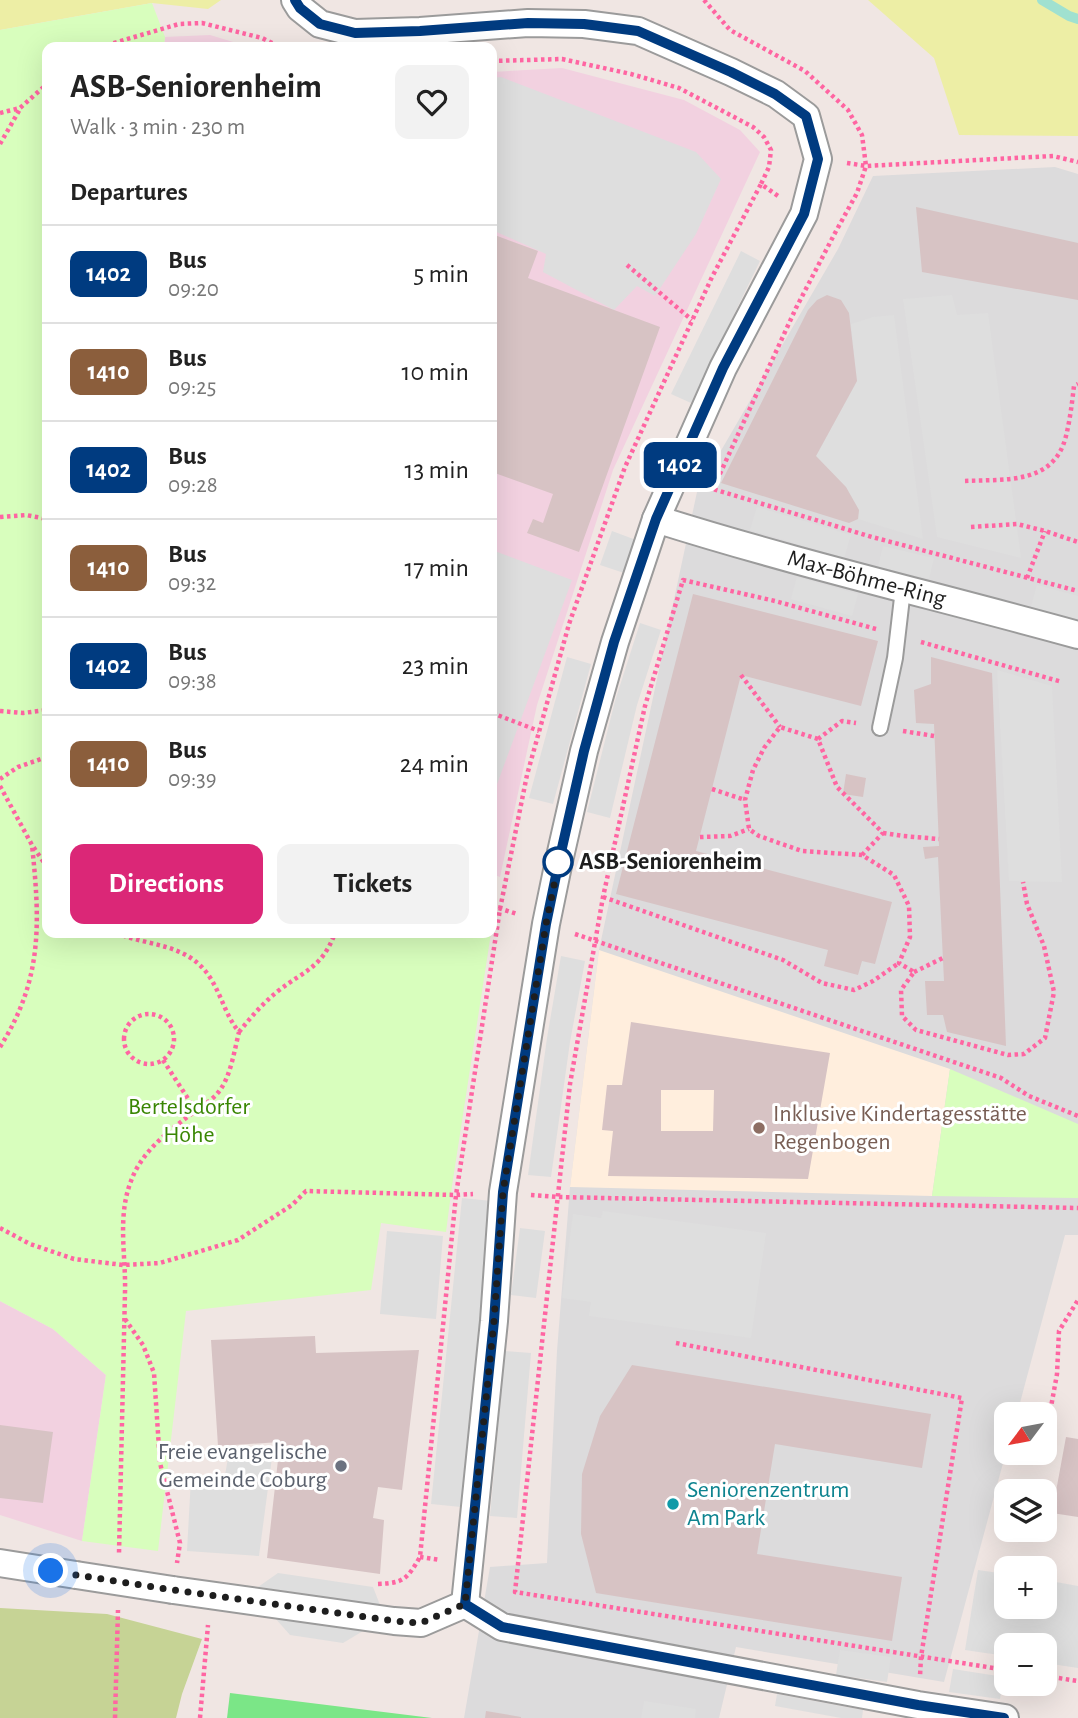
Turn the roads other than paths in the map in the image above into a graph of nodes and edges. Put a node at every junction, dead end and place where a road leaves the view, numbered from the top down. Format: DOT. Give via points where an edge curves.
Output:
graph roads {
  1 [pos="295,0"];
  2 [pos="656,519"];
  3 [pos="903,589"];
  4 [pos="1078,635"];
  5 [pos="880,728"];
  6 [pos="0,1563"];
  7 [pos="465,1604"];
  8 [pos="1005,1718"];
  1 -- 2 [label="street" via="320,24 355,33 528,23 638,31 775,94 806,116 818,159 804,214 723,368"];
  2 -- 3 [label="street, Max-Böhme-Ring"];
  2 -- 7 [label="street" via="614,642 584,751 546,924 503,1192"];
  3 -- 4 [label="street, Max-Böhme-Ring"];
  3 -- 5 [label="lane"];
  6 -- 7 [label="street, bridge" via="394,1621 421,1623"];
  7 -- 8 [label="street" via="502,1627"];
}
